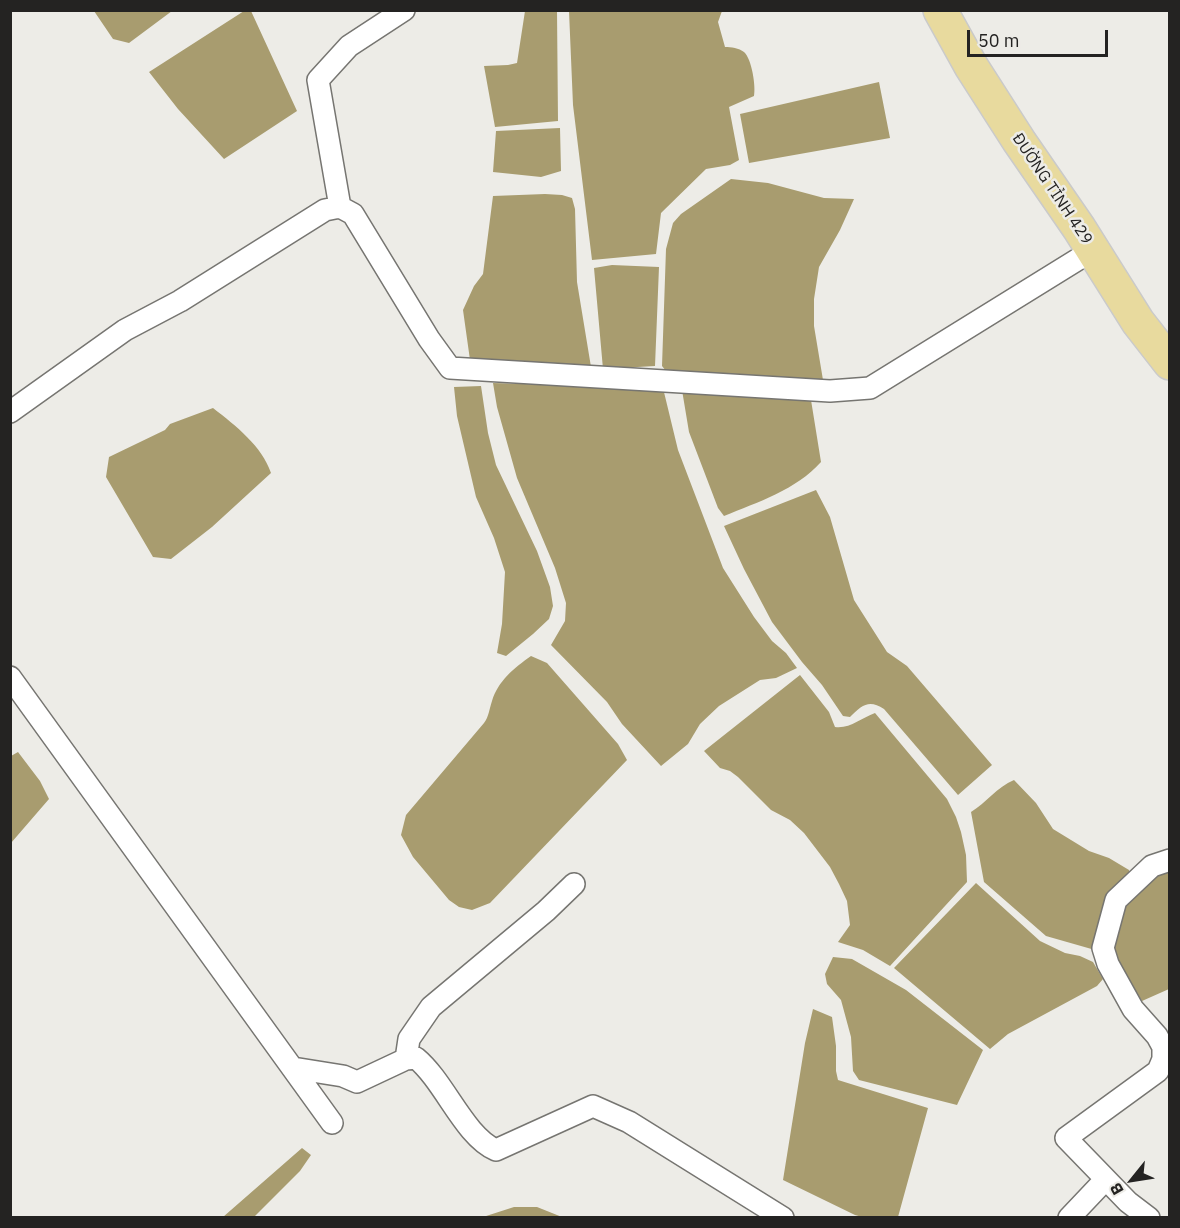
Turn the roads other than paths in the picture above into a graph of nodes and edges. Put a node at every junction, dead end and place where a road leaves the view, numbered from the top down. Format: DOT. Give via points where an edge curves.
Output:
graph roads {
  1 [pos="404,10"];
  2 [pos="940,10"];
  3 [pos="340,207"];
  4 [pos="1093,250"];
  5 [pos="1170,363"];
  6 [pos="10,412"];
  7 [pos="10,676"];
  8 [pos="1170,860"];
  9 [pos="574,884"];
  10 [pos="406,1059"];
  11 [pos="293,1068"];
  12 [pos="332,1123"];
  13 [pos="1105,1180"];
  14 [pos="783,1218"];
  15 [pos="1069,1218"];
  16 [pos="1149,1218"];
  1 -- 3 [label="street" via="349,46 318,80"];
  2 -- 4 [label="main road, ĐƯỜNG TỈNH 429" via="971,66"];
  3 -- 4 [label="street" via="353,214 450,368 818,390 870,388"];
  3 -- 6 [label="street" via="325,210 180,301 125,330"];
  4 -- 5 [label="main road, ĐƯỜNG TỈNH 429" via="1138,322"];
  7 -- 11 [label="street"];
  8 -- 13 [label="street" via="1152,866 1116,900 1103,948 1133,1009 1163,1047 1158,1071 1066,1138"];
  9 -- 10 [label="street" via="431,1007 409,1039"];
  10 -- 11 [label="street" via="357,1082"];
  10 -- 14 [label="street" via="416,1058 429,1069 474,1133 496,1150 593,1106 629,1122"];
  11 -- 12 [label="street"];
  13 -- 15 [label="street"];
  13 -- 16 [label="street"];
}
